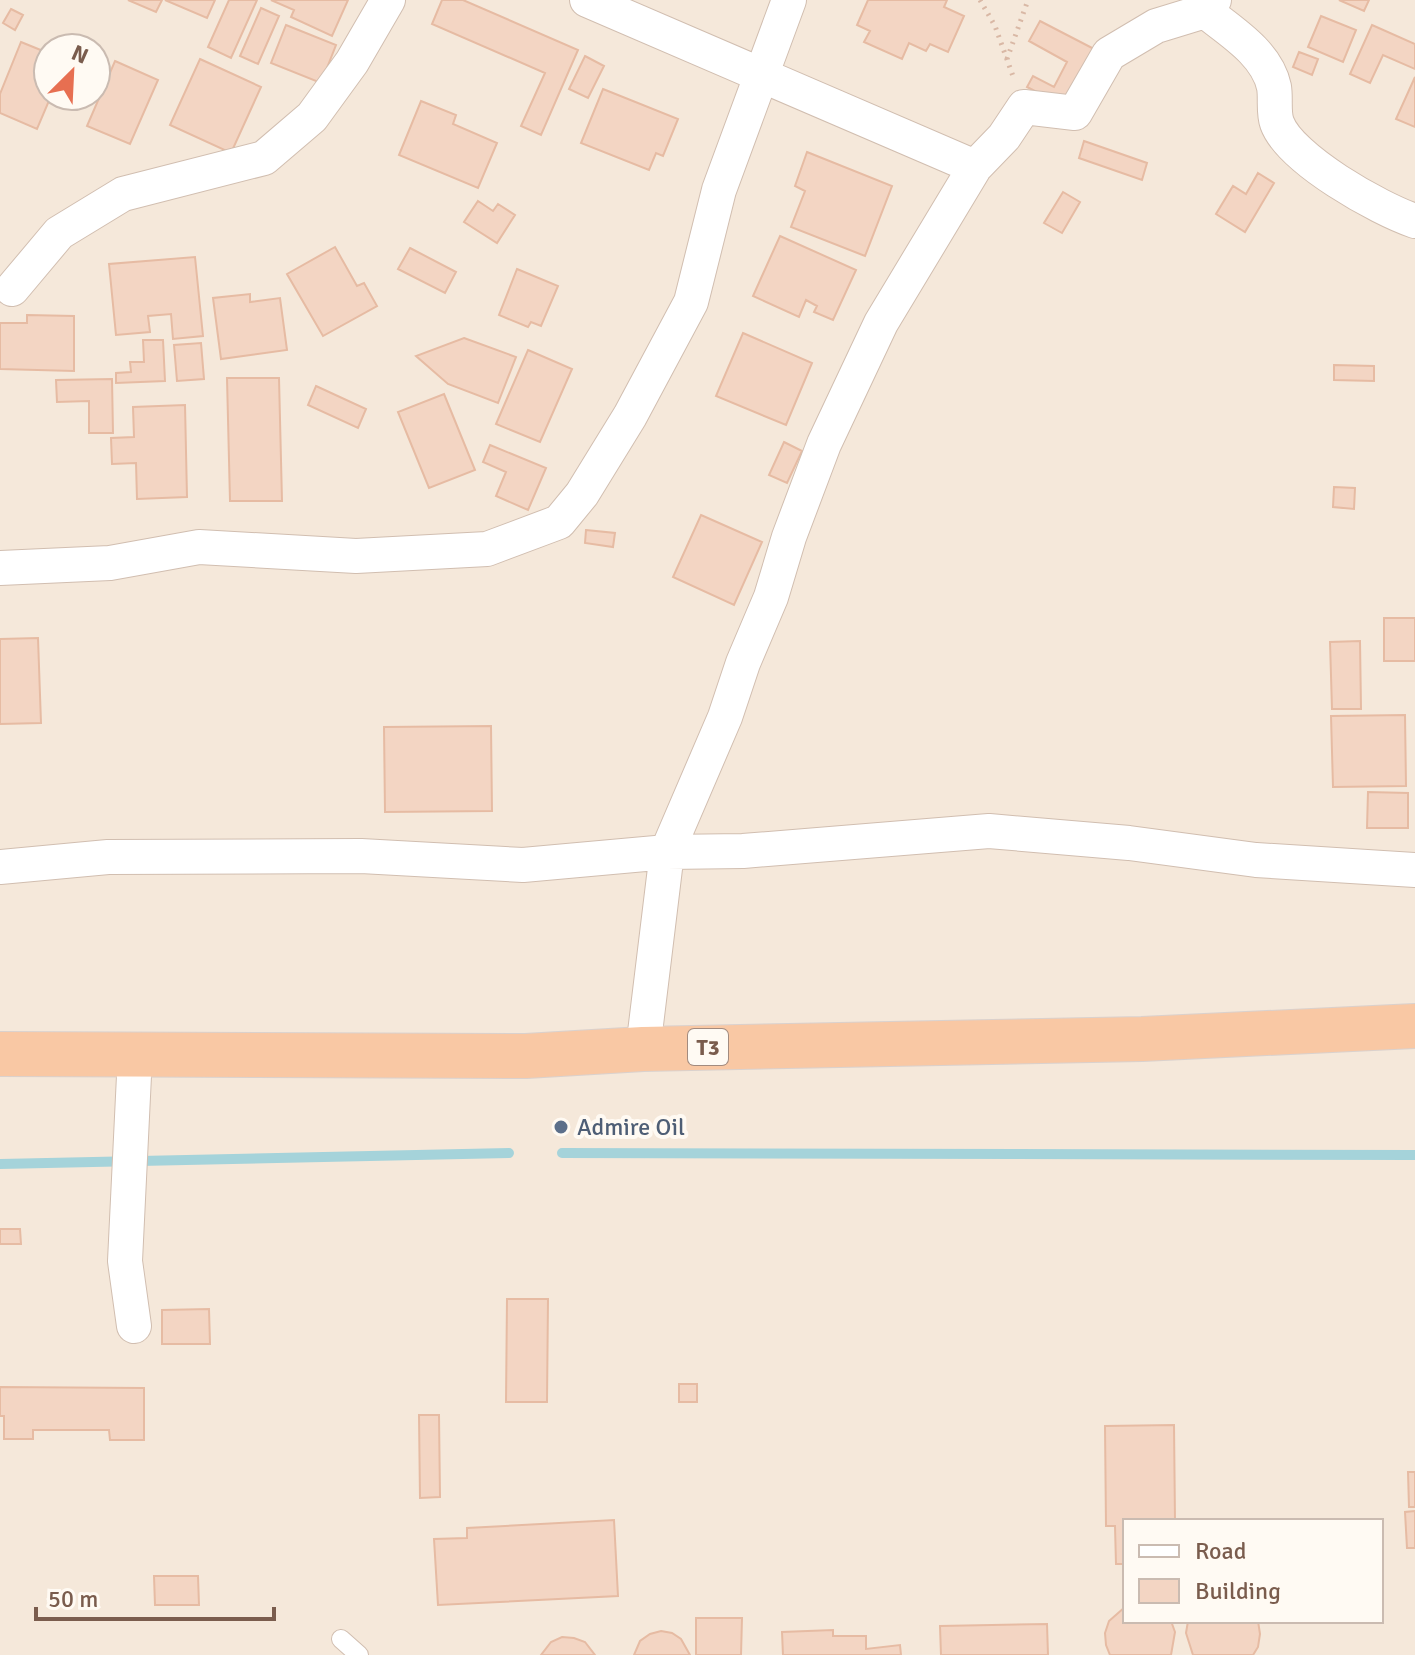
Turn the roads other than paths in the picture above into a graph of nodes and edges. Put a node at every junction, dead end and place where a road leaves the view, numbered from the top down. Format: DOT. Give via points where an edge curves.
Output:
graph roads {
  1 [pos="388,0"];
  2 [pos="587,0"];
  3 [pos="789,0"];
  4 [pos="1210,5"];
  5 [pos="762,78"];
  6 [pos="975,167"];
  7 [pos="1406,211"];
  8 [pos="12,289"];
  9 [pos="0,568"];
  10 [pos="667,852"];
  11 [pos="0,867"];
  12 [pos="1415,870"];
  13 [pos="1415,1026"];
  14 [pos="643,1049"];
  15 [pos="0,1054"];
  16 [pos="135,1055"];
  17 [pos="134,1326"];
  18 [pos="341,1639"];
  19 [pos="359,1655"];
  1 -- 8 [label="street" via="312,117 264,158 123,194 59,233"];
  2 -- 5 [label="street"];
  3 -- 5 [label="street"];
  4 -- 6 [label="street" via="1156,26 1109,54 1075,113 1024,107"];
  4 -- 7 [label="street" via="1263,62 1275,89 1276,122 1294,147 1340,184"];
  5 -- 6 [label="street"];
  5 -- 9 [label="street" via="719,190 691,302 630,416 559,522 487,549 356,556 199,547 110,563"];
  6 -- 10 [label="street" via="881,323 824,444 725,717"];
  10 -- 11 [label="street" via="523,865 361,856 108,857"];
  10 -- 12 [label="street" via="989,831 1256,860"];
  10 -- 14 [label="street"];
  13 -- 14 [label="highway, T3" via="1142,1039"];
  14 -- 16 [label="highway, T3" via="526,1056"];
  15 -- 16 [label="highway, T3"];
  16 -- 17 [label="street" via="125,1261"];
  18 -- 19 [label="lane"];
}
